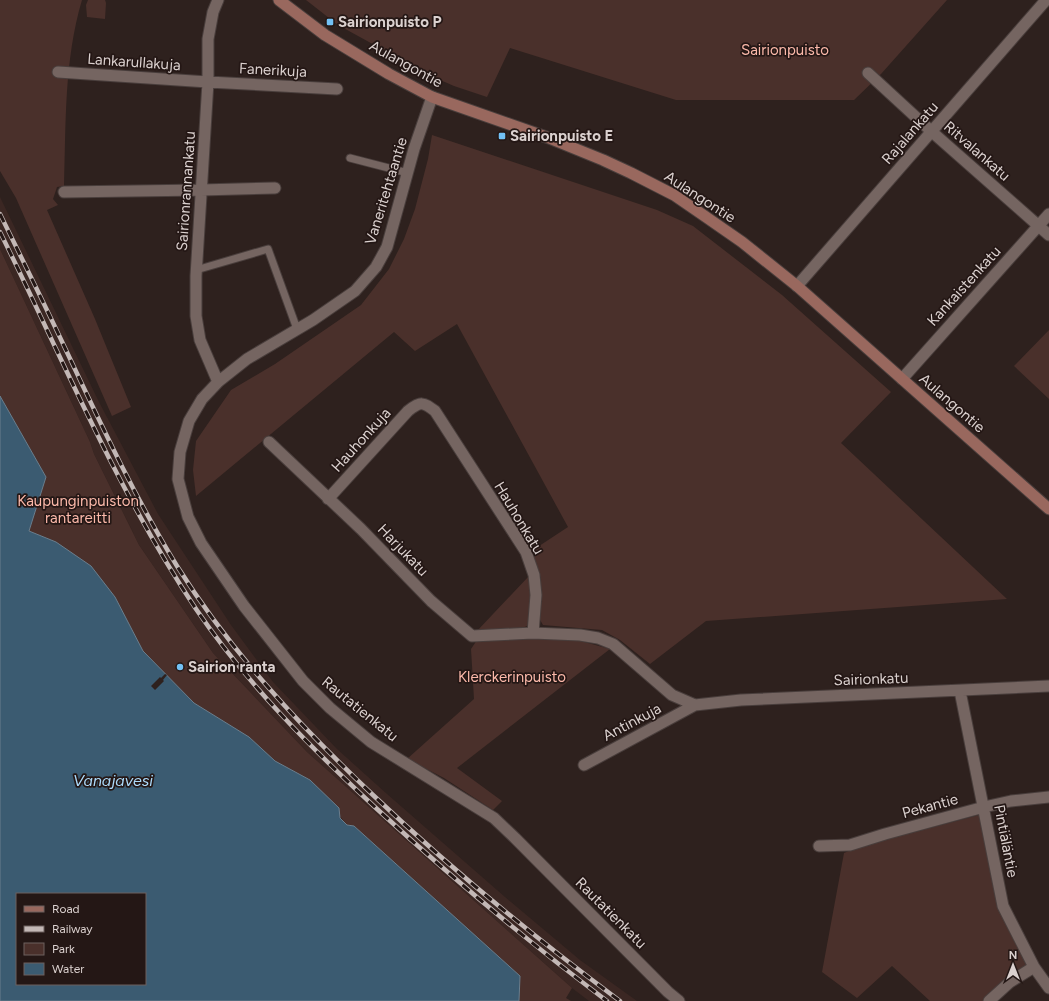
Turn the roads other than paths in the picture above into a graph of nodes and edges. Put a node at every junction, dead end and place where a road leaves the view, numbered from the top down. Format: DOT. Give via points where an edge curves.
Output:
graph roads {
  1 [pos="218,0"];
  2 [pos="279,0"];
  3 [pos="1046,0"];
  4 [pos="58,72"];
  5 [pos="868,73"];
  6 [pos="208,82"];
  7 [pos="337,89"];
  8 [pos="432,97"];
  9 [pos="931,131"];
  10 [pos="350,158"];
  11 [pos="408,173"];
  12 [pos="275,188"];
  13 [pos="201,190"];
  14 [pos="64,192"];
  15 [pos="1049,214"];
  16 [pos="1039,225"];
  17 [pos="1049,235"];
  18 [pos="196,270"];
  19 [pos="797,286"];
  20 [pos="297,329"];
  21 [pos="902,379"];
  22 [pos="218,382"];
  23 [pos="417,404"];
  24 [pos="269,442"];
  25 [pos="328,498"];
  26 [pos="1049,509"];
  27 [pos="533,633"];
  28 [pos="1049,686"];
  29 [pos="960,691"];
  30 [pos="695,705"];
  31 [pos="584,765"];
  32 [pos="1049,797"];
  33 [pos="984,807"];
  34 [pos="819,846"];
  35 [pos="1034,967"];
  36 [pos="1049,988"];
  37 [pos="679,1001"];
  38 [pos="989,1001"];
  1 -- 6 [label="street, Sairionrannankatu" via="208,39"];
  2 -- 8 [label="main road, Aulangontie" via="325,35"];
  3 -- 9 [label="street, Rajalankatu"];
  4 -- 6 [label="street, Lankarullakuja"];
  5 -- 9 [label="street, Ritvalankatu"];
  6 -- 7 [label="street, Fanerikuja"];
  6 -- 13 [label="street, Sairionrannankatu"];
  8 -- 11 [label="street, Vaneritehtaantie"];
  8 -- 19 [label="main road, Aulangontie" via="549,138 631,173 674,195 742,242"];
  9 -- 16 [label="street, Ritvalankatu"];
  9 -- 19 [label="street, Rajalankatu"];
  10 -- 11 [label="lane"];
  11 -- 20 [label="street, Vaneritehtaantie" via="387,247 376,267 355,291"];
  12 -- 13 [label="street"];
  13 -- 14 [label="street"];
  13 -- 18 [label="street, Sairionrannankatu"];
  15 -- 16 [label="street, Kankaistenkatu"];
  16 -- 17 [label="street, Ritvalankatu"];
  16 -- 21 [label="street, Kankaistenkatu"];
  18 -- 20 [label="lane" via="268,249"];
  18 -- 22 [label="street, Sairionrannankatu" via="196,316 200,340"];
  19 -- 21 [label="main road, Aulangontie"];
  20 -- 22 [label="street, Vaneritehtaantie" via="247,359"];
  21 -- 26 [label="main road, Aulangontie"];
  22 -- 37 [label="street, Rautatienkatu" via="202,399 189,422 180,452 178,480 188,517 201,543 244,606 303,681 330,708 371,742 494,818"];
  23 -- 25 [label="street, Hauhonkuja" via="408,410"];
  23 -- 27 [label="street, Hauhonkatu" via="423,403 435,411 526,552 534,575 536,595"];
  24 -- 25 [label="street, Harjukatu"];
  25 -- 27 [label="street, Harjukatu" via="431,600 472,636"];
  27 -- 30 [label="street" via="580,635 613,644 672,695"];
  28 -- 29 [label="street, Sairionkatu"];
  29 -- 30 [label="street, Sairionkatu" via="742,700"];
  29 -- 33 [label="street, Pintiäläntie"];
  30 -- 31 [label="street, Antinkuja"];
  32 -- 33 [label="street, Pekantie" via="1011,800"];
  33 -- 34 [label="street, Pekantie" via="850,846"];
  33 -- 35 [label="street, Pintiäläntie" via="1003,906"];
  35 -- 36 [label="street, Pintiäläntie"];
  35 -- 38 [label="street" via="1010,982"];
}
